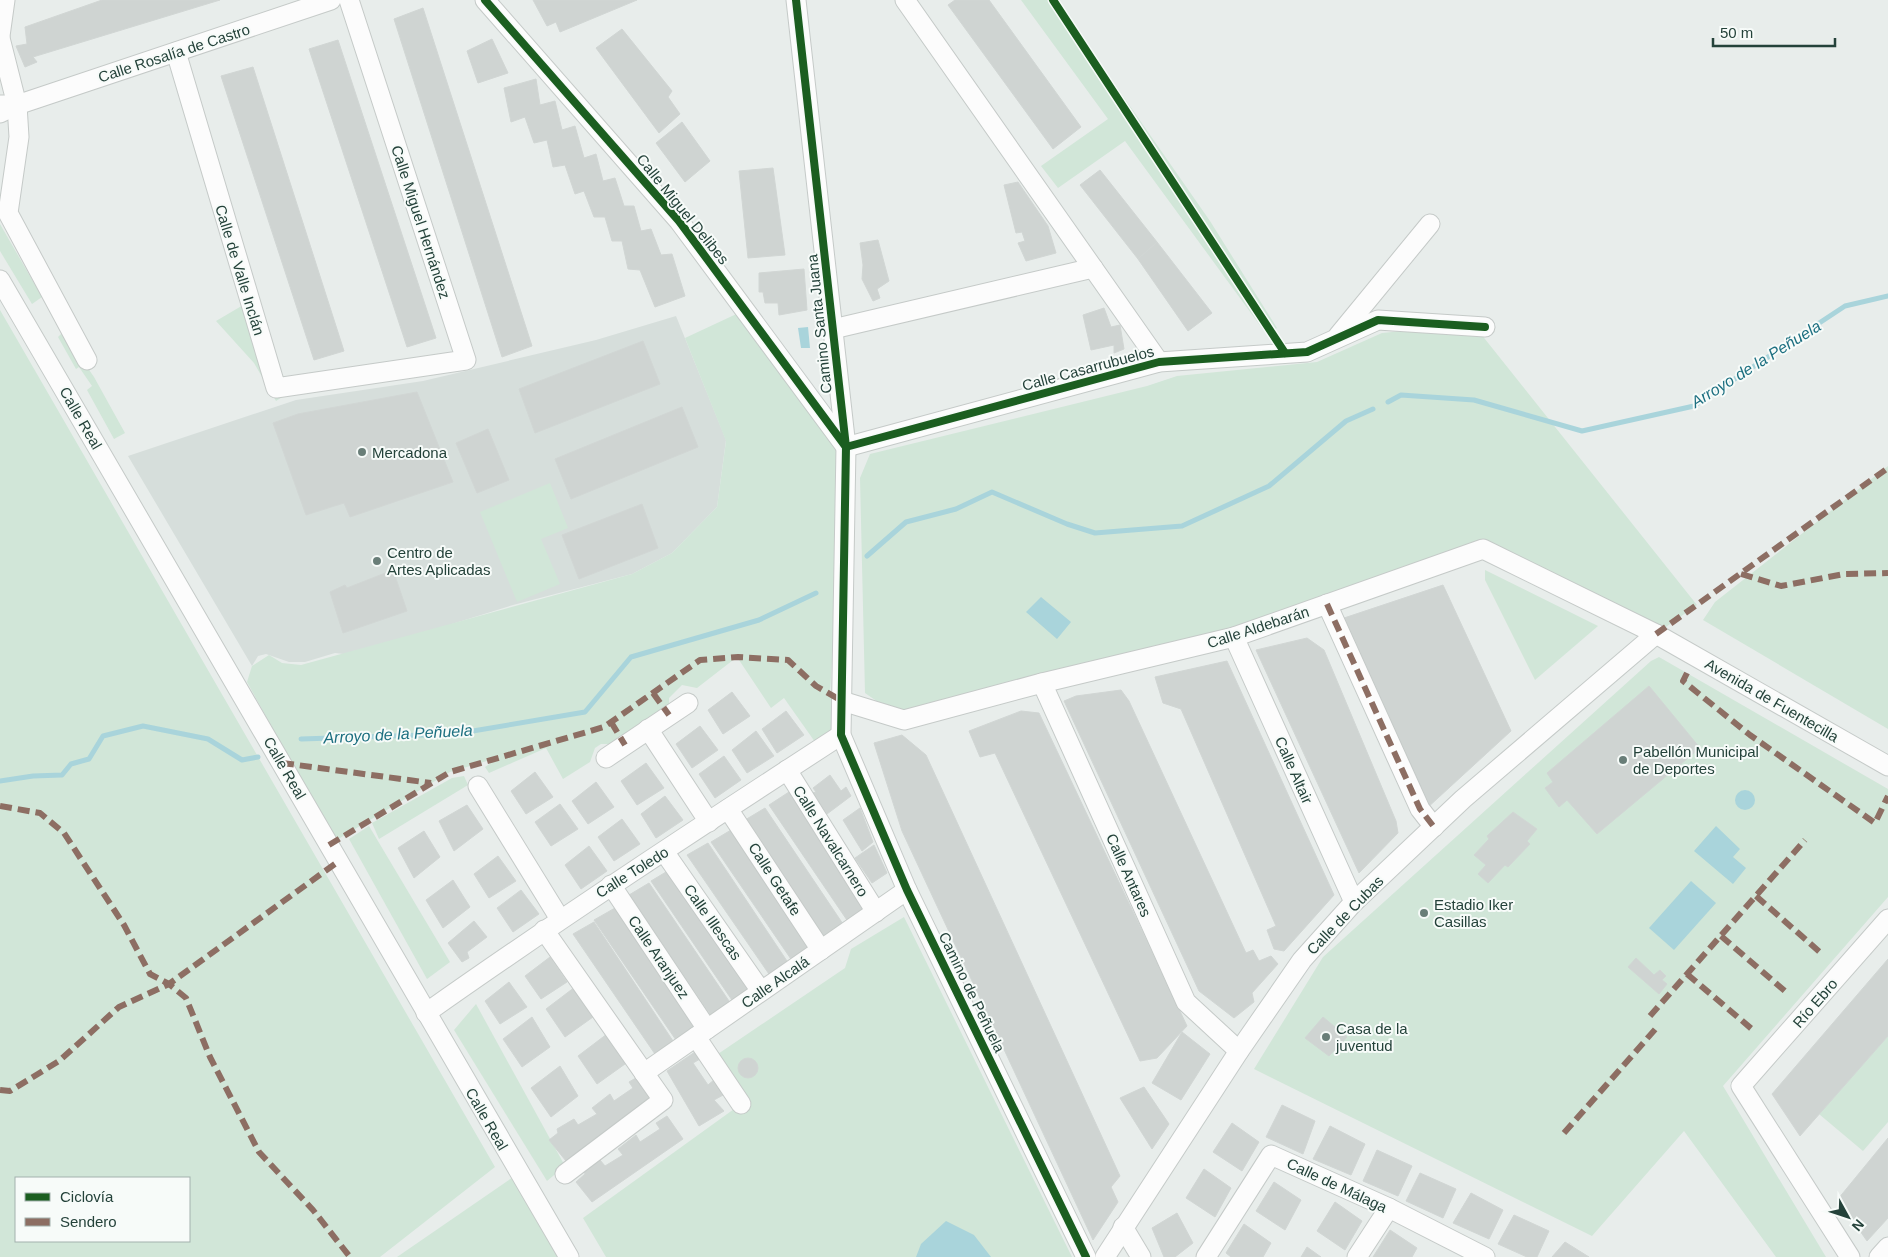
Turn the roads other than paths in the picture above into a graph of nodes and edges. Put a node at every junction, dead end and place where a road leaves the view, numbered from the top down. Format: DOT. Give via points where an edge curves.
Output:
graph roads {
  1 [pos="5,0"];
  2 [pos="331,0"];
  3 [pos="350,0"];
  4 [pos="485,0"];
  5 [pos="796,0"];
  6 [pos="905,0"];
  7 [pos="0,37"];
  8 [pos="176,52"];
  9 [pos="6,108"];
  10 [pos="1430,224"];
  11 [pos="1093,268"];
  12 [pos="0,280"];
  13 [pos="1485,326"];
  14 [pos="833,329"];
  15 [pos="1336,339"];
  16 [pos="87,360"];
  17 [pos="1159,362"];
  18 [pos="379,373"];
  19 [pos="846,447"];
  20 [pos="1327,604"];
  21 [pos="1656,634"];
  22 [pos="1234,637"];
  23 [pos="1042,683"];
  24 [pos="842,701"];
  25 [pos="688,703"];
  26 [pos="648,729"];
  27 [pos="841,735"];
  28 [pos="606,758"];
  29 [pos="1888,766"];
  30 [pos="787,770"];
  31 [pos="478,786"];
  32 [pos="728,809"];
  33 [pos="709,822"];
  34 [pos="1434,827"];
  35 [pos="665,853"];
  36 [pos="611,885"];
  37 [pos="907,890"];
  38 [pos="1354,902"];
  39 [pos="876,912"];
  40 [pos="560,919"];
  41 [pos="1888,919"];
  42 [pos="544,930"];
  43 [pos="821,950"];
  44 [pos="761,991"];
  45 [pos="426,1012"];
  46 [pos="701,1033"];
  47 [pos="1239,1051"];
  48 [pos="644,1073"];
  49 [pos="741,1104"];
  50 [pos="565,1174"];
  51 [pos="1389,1208"];
  52 [pos="1124,1227"];
  53 [pos="1888,1247"];
  54 [pos="569,1257"];
  55 [pos="1086,1257"];
  56 [pos="1105,1257"];
  57 [pos="1141,1257"];
  58 [pos="1206,1257"];
  59 [pos="1357,1257"];
  60 [pos="1485,1257"];
  61 [pos="1850,1257"];
  62 [pos="1879,1257"];
  1 -- 7 [label="street"];
  2 -- 8 [label="street, Calle Rosalía de Castro"];
  3 -- 18 [label="street, Calle Miguel Hernández" via="466,360"];
  4 -- 19 [label="street, Calle Miguel Delibes" via="679,221"];
  5 -- 14 [label="street, Camino Santa Juana"];
  6 -- 11 [label="street, Calle Casarrubuelos"];
  7 -- 9 [label="street"];
  8 -- 9 [label="street, Calle Rosalía de Castro"];
  8 -- 18 [label="street, Calle de Valle Inclán" via="276,388"];
  9 -- 16 [label="street" via="19,138 8,214"];
  10 -- 15 [label="street"];
  11 -- 14 [label="street"];
  11 -- 17 [label="street, Calle Casarrubuelos"];
  12 -- 45 [label="street, Calle Real"];
  13 -- 15 [label="street, Calle Casarrubuelos" via="1378,320"];
  14 -- 19 [label="street, Camino Santa Juana"];
  15 -- 17 [label="street, Calle Casarrubuelos" via="1307,352"];
  17 -- 19 [label="street, Calle Casarrubuelos"];
  19 -- 24 [label="street, Camino Santa Juana"];
  20 -- 21 [label="street, Calle Aldebarán" via="1484,549"];
  20 -- 22 [label="street, Calle Aldebarán"];
  20 -- 34 [label="street" via="1420,809"];
  21 -- 29 [label="street, Avenida de Fuentecilla"];
  21 -- 34 [label="street, Calle de Cubas"];
  22 -- 23 [label="street, Calle Aldebarán"];
  22 -- 38 [label="street, Calle Altair"];
  23 -- 24 [label="street, Calle Aldebarán" via="904,720"];
  23 -- 47 [label="street, Calle Antares" via="1186,1002"];
  24 -- 27 [label="street, Camino Santa Juana"];
  25 -- 26 [label="street"];
  26 -- 28 [label="street"];
  26 -- 33 [label="street"];
  27 -- 30 [label="street, Calle Toledo"];
  27 -- 37 [label="street, Camino de Peñuela"];
  30 -- 32 [label="street, Calle Toledo"];
  30 -- 39 [label="street, Calle Navalcarnero"];
  31 -- 40 [label="street"];
  32 -- 33 [label="street, Calle Toledo"];
  32 -- 43 [label="street, Calle Getafe"];
  33 -- 35 [label="street, Calle Toledo"];
  34 -- 38 [label="street, Calle de Cubas"];
  35 -- 36 [label="street, Calle Toledo"];
  35 -- 44 [label="street, Calle Illescas"];
  36 -- 40 [label="street, Calle Toledo"];
  36 -- 46 [label="street, Calle Aranjuez"];
  37 -- 39 [label="street, Calle Alcalá"];
  37 -- 55 [label="street, Camino de Peñuela"];
  38 -- 47 [label="street, Calle de Cubas" via="1302,960"];
  39 -- 43 [label="street, Calle Alcalá"];
  40 -- 42 [label="street, Calle Toledo"];
  41 -- 61 [label="street, Río Ebro" via="1742,1086"];
  42 -- 45 [label="street, Calle Toledo"];
  42 -- 48 [label="street"];
  43 -- 44 [label="street, Calle Alcalá"];
  44 -- 46 [label="street, Calle Alcalá"];
  45 -- 54 [label="street, Calle Real"];
  46 -- 48 [label="street, Calle Alcalá"];
  46 -- 49 [label="street, Calle Aranjuez"];
  47 -- 52 [label="street, Calle de Cubas"];
  48 -- 50 [label="street" via="663,1100"];
  51 -- 58 [label="street, Calle de Málaga" via="1271,1155"];
  51 -- 59 [label="street"];
  51 -- 60 [label="street, Calle de Málaga"];
  52 -- 56 [label="street, Calle de Cubas"];
  52 -- 57 [label="street"];
  53 -- 62 [label="street"];
}
